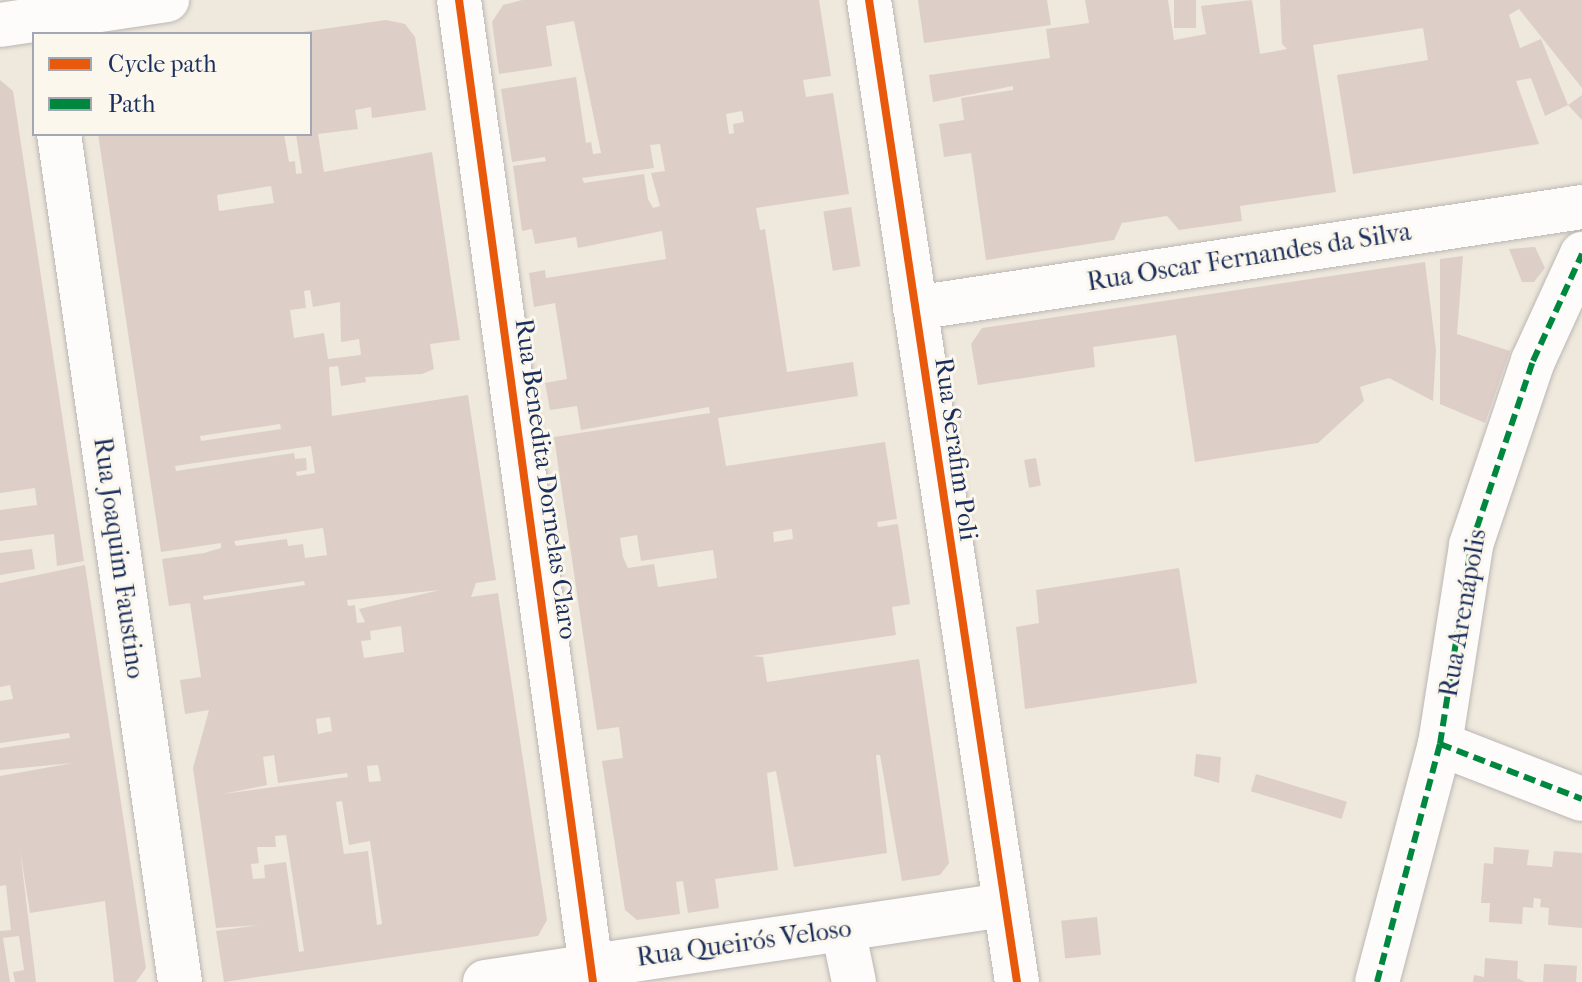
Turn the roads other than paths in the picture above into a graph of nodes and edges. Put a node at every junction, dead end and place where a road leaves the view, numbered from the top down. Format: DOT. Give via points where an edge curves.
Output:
graph roads {
  1 [pos="167,0"];
  2 [pos="459,0"];
  3 [pos="869,0"];
  4 [pos="0,25"];
  5 [pos="43,26"];
  6 [pos="59,136"];
  7 [pos="1582,207"];
  8 [pos="1582,254"];
  9 [pos="915,308"];
  10 [pos="1440,744"];
  11 [pos="1582,799"];
  12 [pos="1004,905"];
  13 [pos="843,929"];
  14 [pos="725,965"];
  15 [pos="591,973"];
  16 [pos="180,982"];
  17 [pos="485,982"];
  18 [pos="854,982"];
  19 [pos="1017,982"];
  20 [pos="1377,982"];
  1 -- 5 [label="street"];
  2 -- 15 [label="street, Rua Benedita Dornelas Claro"];
  3 -- 9 [label="street, Rua Serafim Poli"];
  4 -- 5 [label="street"];
  6 -- 16 [label="street, Rua Joaquim Faustino"];
  7 -- 9 [label="street, Rua Oscar Fernandes da Silva"];
  8 -- 10 [label="street, Rua Arenápolis" via="1533,361 1472,539"];
  9 -- 12 [label="street, Rua Serafim Poli"];
  10 -- 11 [label="street"];
  10 -- 20 [label="street, Rua Arenápolis"];
  12 -- 13 [label="street, Rua Queirós Veloso"];
  12 -- 19 [label="street, Rua Serafim Poli"];
  13 -- 14 [label="street, Rua Queirós Veloso"];
  13 -- 18 [label="street"];
  14 -- 15 [label="street, Rua Queirós Veloso"];
  15 -- 17 [label="street, Rua Queirós Veloso"];
}
